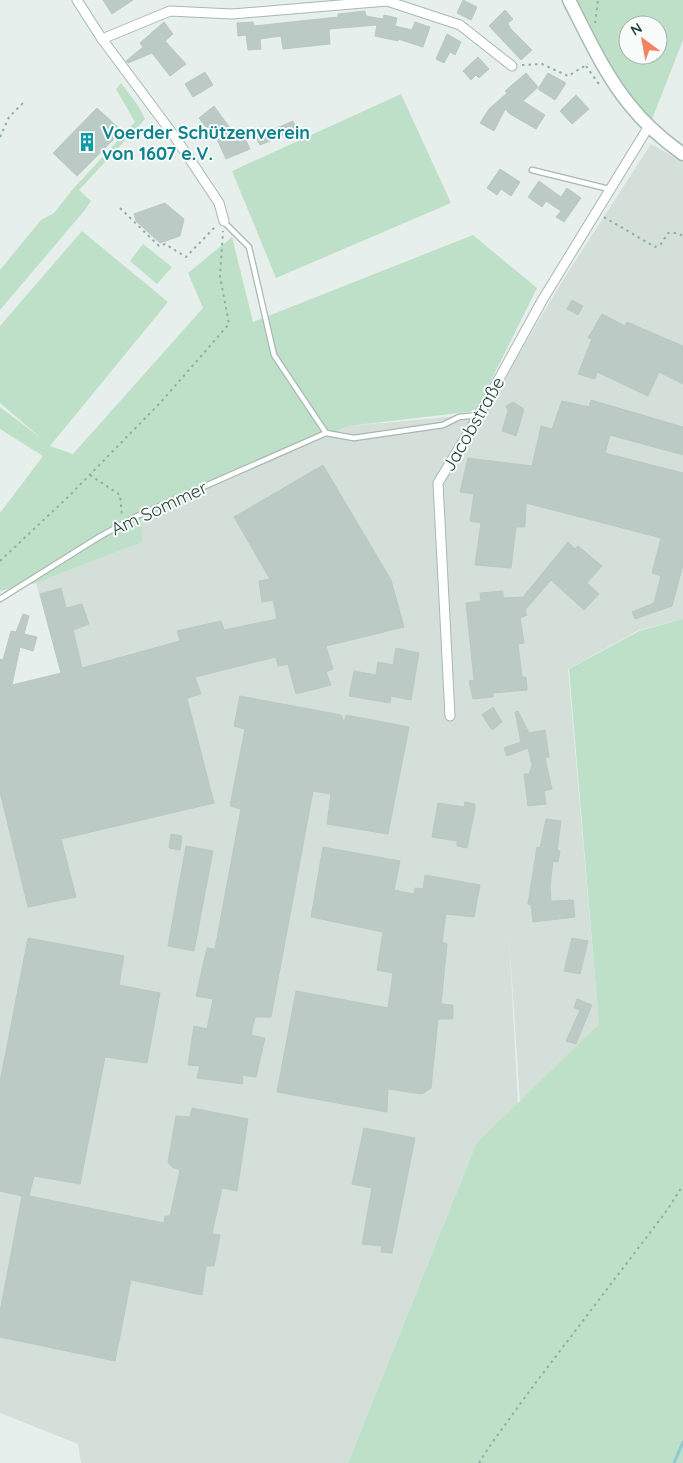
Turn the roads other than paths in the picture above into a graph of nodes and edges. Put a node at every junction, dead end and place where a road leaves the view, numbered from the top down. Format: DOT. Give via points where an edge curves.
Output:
graph roads {
  1 [pos="77,0"];
  2 [pos="569,0"];
  3 [pos="102,39"];
  4 [pos="512,66"];
  5 [pos="649,126"];
  6 [pos="683,154"];
  7 [pos="532,170"];
  8 [pos="610,189"];
  9 [pos="224,220"];
  10 [pos="479,415"];
  11 [pos="326,433"];
  12 [pos="0,599"];
  13 [pos="450,716"];
  1 -- 3 [label="street"];
  2 -- 5 [label="main road" via="616,88"];
  3 -- 4 [label="street" via="170,11 232,14 386,1 460,25"];
  3 -- 9 [label="street" via="178,142 219,203"];
  5 -- 6 [label="main road"];
  5 -- 8 [label="street, Jacobstraße"];
  7 -- 8 [label="lane"];
  8 -- 10 [label="street, Jacobstraße" via="543,299"];
  9 -- 11 [label="lane" via="249,247 274,355"];
  10 -- 11 [label="lane" via="460,417 443,425 354,438"];
  10 -- 13 [label="street, Jacobstraße" via="438,483"];
  11 -- 12 [label="lane, Am Sommer" via="146,512"];
}
